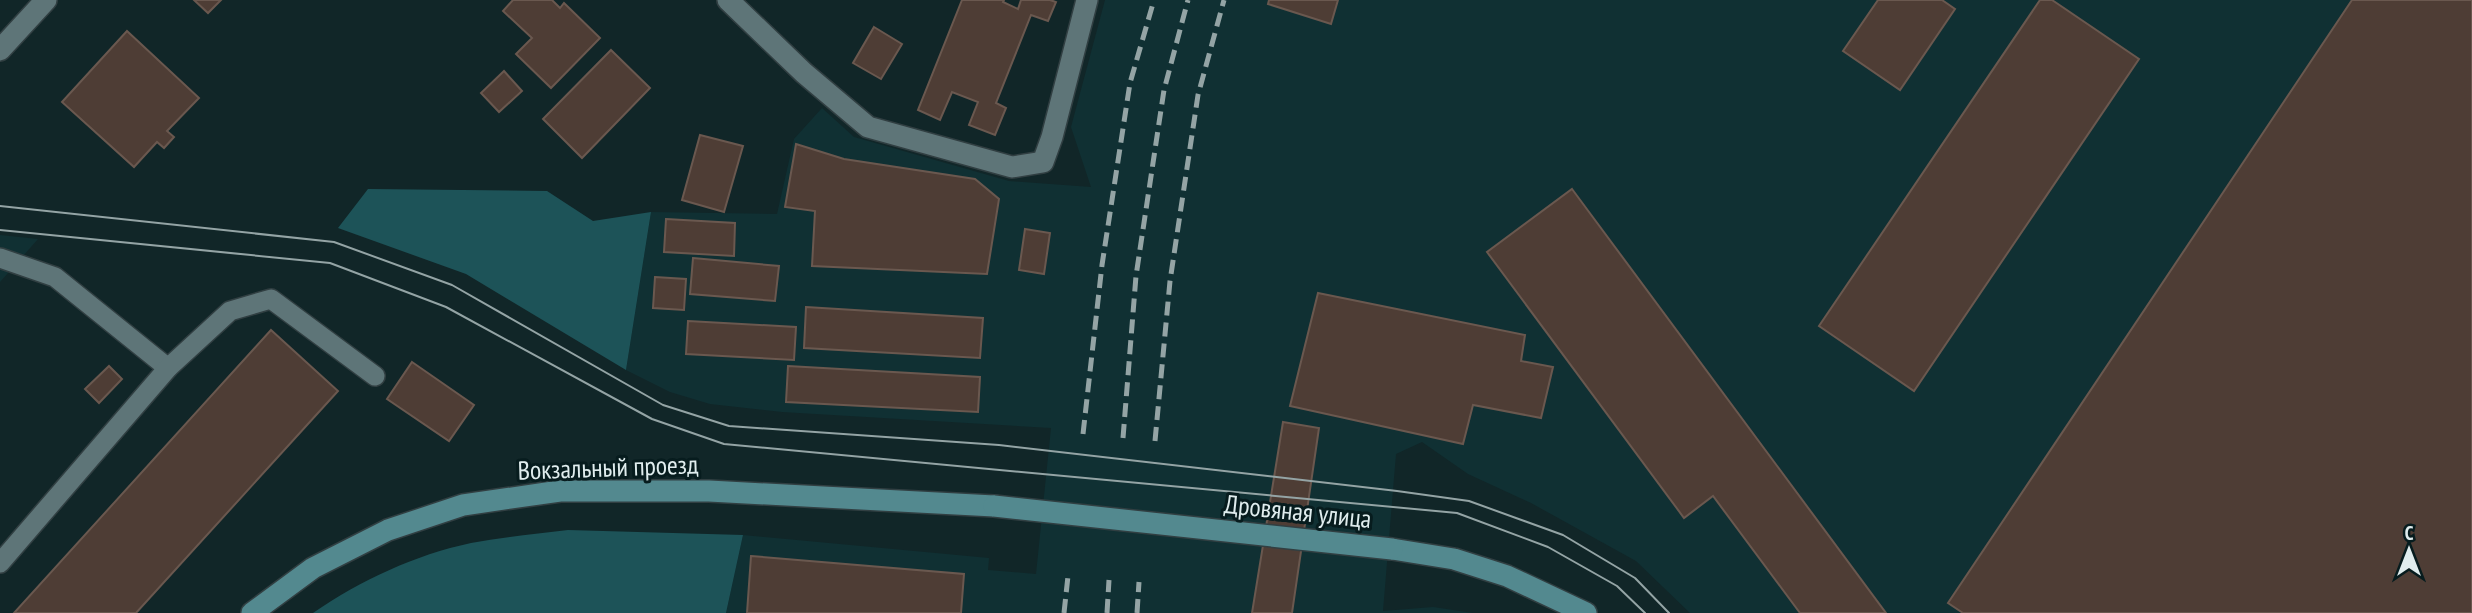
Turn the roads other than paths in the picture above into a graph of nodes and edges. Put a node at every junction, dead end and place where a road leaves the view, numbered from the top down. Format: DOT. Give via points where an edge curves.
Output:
graph roads {
  1 [pos="46,0"];
  2 [pos="728,0"];
  3 [pos="1087,0"];
  4 [pos="4,39"];
  5 [pos="0,258"];
  6 [pos="168,368"];
  7 [pos="375,376"];
  8 [pos="993,506"];
  9 [pos="0,563"];
  10 [pos="252,613"];
  11 [pos="1586,613"];
  1 -- 4 [label="street"];
  2 -- 3 [label="street" via="869,127 1012,167 1043,162"];
  5 -- 6 [label="lane" via="55,277"];
  6 -- 7 [label="lane" via="230,311 271,299"];
  6 -- 9 [label="lane"];
  8 -- 10 [label="main road, Вокзальный проезд" via="709,491 560,491 463,505 388,530 313,568"];
  8 -- 11 [label="main road, Дровяная улица, bridge" via="1454,559 1507,576"];
}
